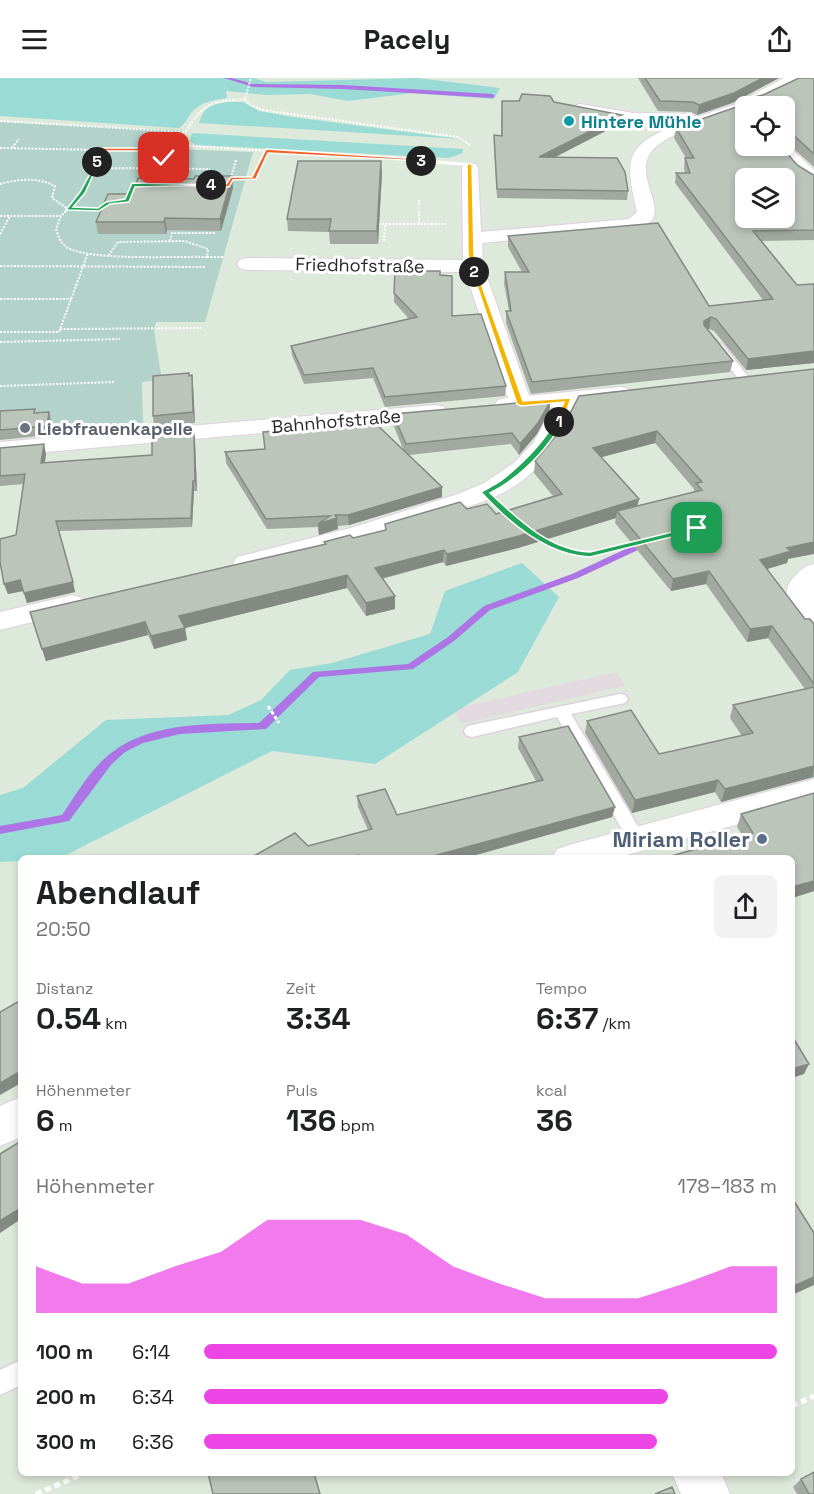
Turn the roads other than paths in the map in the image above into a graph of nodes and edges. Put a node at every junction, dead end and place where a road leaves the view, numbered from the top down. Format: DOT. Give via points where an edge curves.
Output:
graph roads {
  1 [pos="801,78"];
  2 [pos="762,96"];
  3 [pos="567,106"];
  4 [pos="735,111"];
  5 [pos="707,120"];
  6 [pos="791,156"];
  7 [pos="470,166"];
  8 [pos="814,179"];
  9 [pos="471,231"];
  10 [pos="247,264"];
  11 [pos="473,266"];
  12 [pos="708,334"];
  13 [pos="756,379"];
  14 [pos="717,384"];
  15 [pos="649,391"];
  16 [pos="568,400"];
  17 [pos="521,404"];
  18 [pos="0,449"];
  19 [pos="228,567"];
  20 [pos="814,572"];
  21 [pos="91,600"];
  22 [pos="813,618"];
  23 [pos="0,621"];
  24 [pos="621,699"];
  25 [pos="561,711"];
  26 [pos="472,731"];
  27 [pos="813,793"];
  28 [pos="637,840"];
  29 [pos="580,855"];
  30 [pos="18,1117"];
  31 [pos="0,1128"];
  32 [pos="18,1374"];
  33 [pos="0,1383"];
  34 [pos="697,1476"];
  35 [pos="706,1494"];
  1 -- 2 [label="street" via="780,84"];
  3 -- 5 [label="street" via="626,117"];
  4 -- 5 [label="street"];
  5 -- 9 [label="street" via="662,137 641,152 637,165 646,212 640,222"];
  6 -- 8 [label="street"];
  7 -- 9 [label="street"];
  9 -- 11 [label="street"];
  10 -- 11 [label="street, Friedhofstraße"];
  11 -- 17 [label="street"];
  12 -- 13 [label="lane"];
  13 -- 14 [label="street"];
  15 -- 16 [label="street, Bahnhofstraße"];
  16 -- 17 [label="street, Bahnhofstraße"];
  16 -- 19 [label="street" via="545,445 502,484 381,528"];
  17 -- 18 [label="street, Bahnhofstraße"];
  20 -- 22 [label="street" via="800,586 800,600"];
  21 -- 23 [label="street"];
  24 -- 25 [label="lane"];
  25 -- 26 [label="lane"];
  25 -- 28 [label="lane"];
  27 -- 28 [label="street"];
  28 -- 29 [label="street"];
  30 -- 31 [label="street"];
  32 -- 33 [label="lane"];
  34 -- 35 [label="street"];
}
